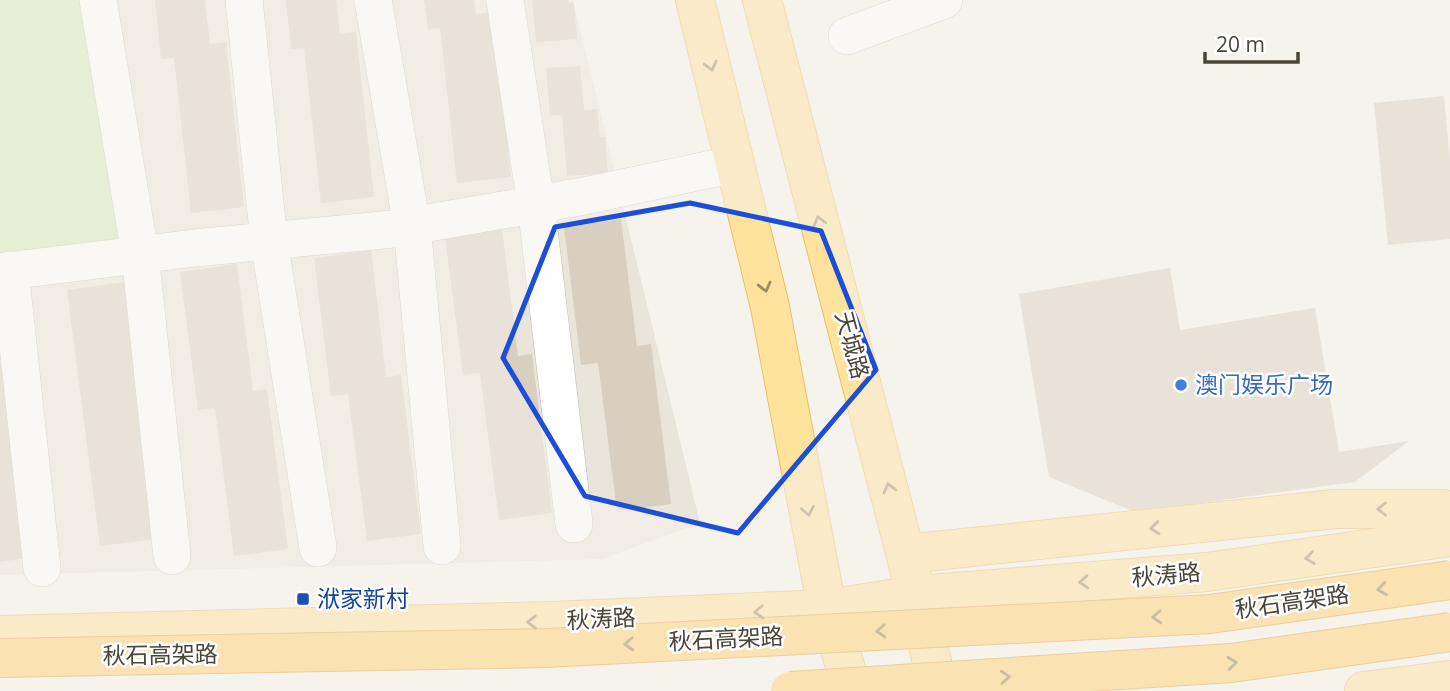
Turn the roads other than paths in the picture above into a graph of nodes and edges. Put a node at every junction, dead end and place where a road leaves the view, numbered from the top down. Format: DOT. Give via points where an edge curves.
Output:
graph roads {
  1 [pos="98,0"];
  2 [pos="244,0"];
  3 [pos="373,0"];
  4 [pos="505,0"];
  5 [pos="695,0"];
  6 [pos="762,0"];
  7 [pos="944,0"];
  8 [pos="847,37"];
  9 [pos="734,164"];
  10 [pos="536,205"];
  11 [pos="412,226"];
  12 [pos="269,241"];
  13 [pos="140,254"];
  14 [pos="5,271"];
  15 [pos="1450,511"];
  16 [pos="574,524"];
  17 [pos="1450,537"];
  18 [pos="442,546"];
  19 [pos="318,548"];
  20 [pos="906,554"];
  21 [pos="172,556"];
  22 [pos="42,568"];
  23 [pos="1450,580"];
  24 [pos="916,595"];
  25 [pos="827,609"];
  26 [pos="1450,632"];
  27 [pos="0,635"];
  28 [pos="0,658"];
  29 [pos="1450,680"];
  30 [pos="790,691"];
  31 [pos="853,691"];
  32 [pos="939,691"];
  33 [pos="1364,691"];
  1 -- 13 [label="street"];
  2 -- 12 [label="street"];
  3 -- 11 [label="street"];
  4 -- 10 [label="street"];
  5 -- 9 [label="main road, one-way"];
  20 -- 6 [label="main road, 天城路, one-way"];
  7 -- 8 [label="street"];
  9 -- 10 [label="street"];
  9 -- 25 [label="main road, one-way" via="770,307"];
  10 -- 11 [label="street"];
  10 -- 16 [label="street"];
  11 -- 12 [label="street"];
  11 -- 18 [label="street"];
  12 -- 13 [label="street"];
  12 -- 19 [label="street"];
  13 -- 14 [label="street"];
  13 -- 21 [label="street"];
  14 -- 22 [label="street"];
  15 -- 20 [label="main road, one-way" via="1335,509"];
  17 -- 24 [label="main road, 秋涛路, one-way" via="1207,572"];
  20 -- 24 [label="main road, 天城路"];
  23 -- 28 [label="highway, 秋石高架路, one-way, bridge" via="1210,614 546,648"];
  24 -- 25 [label="main road, 秋涛路"];
  24 -- 32 [label="main road, 天城路"];
  25 -- 27 [label="main road, 秋涛路, one-way"];
  25 -- 31 [label="main road"];
  30 -- 26 [label="highway, one-way, bridge" via="1231,663"];
  29 -- 33 [label="main road"];
}
